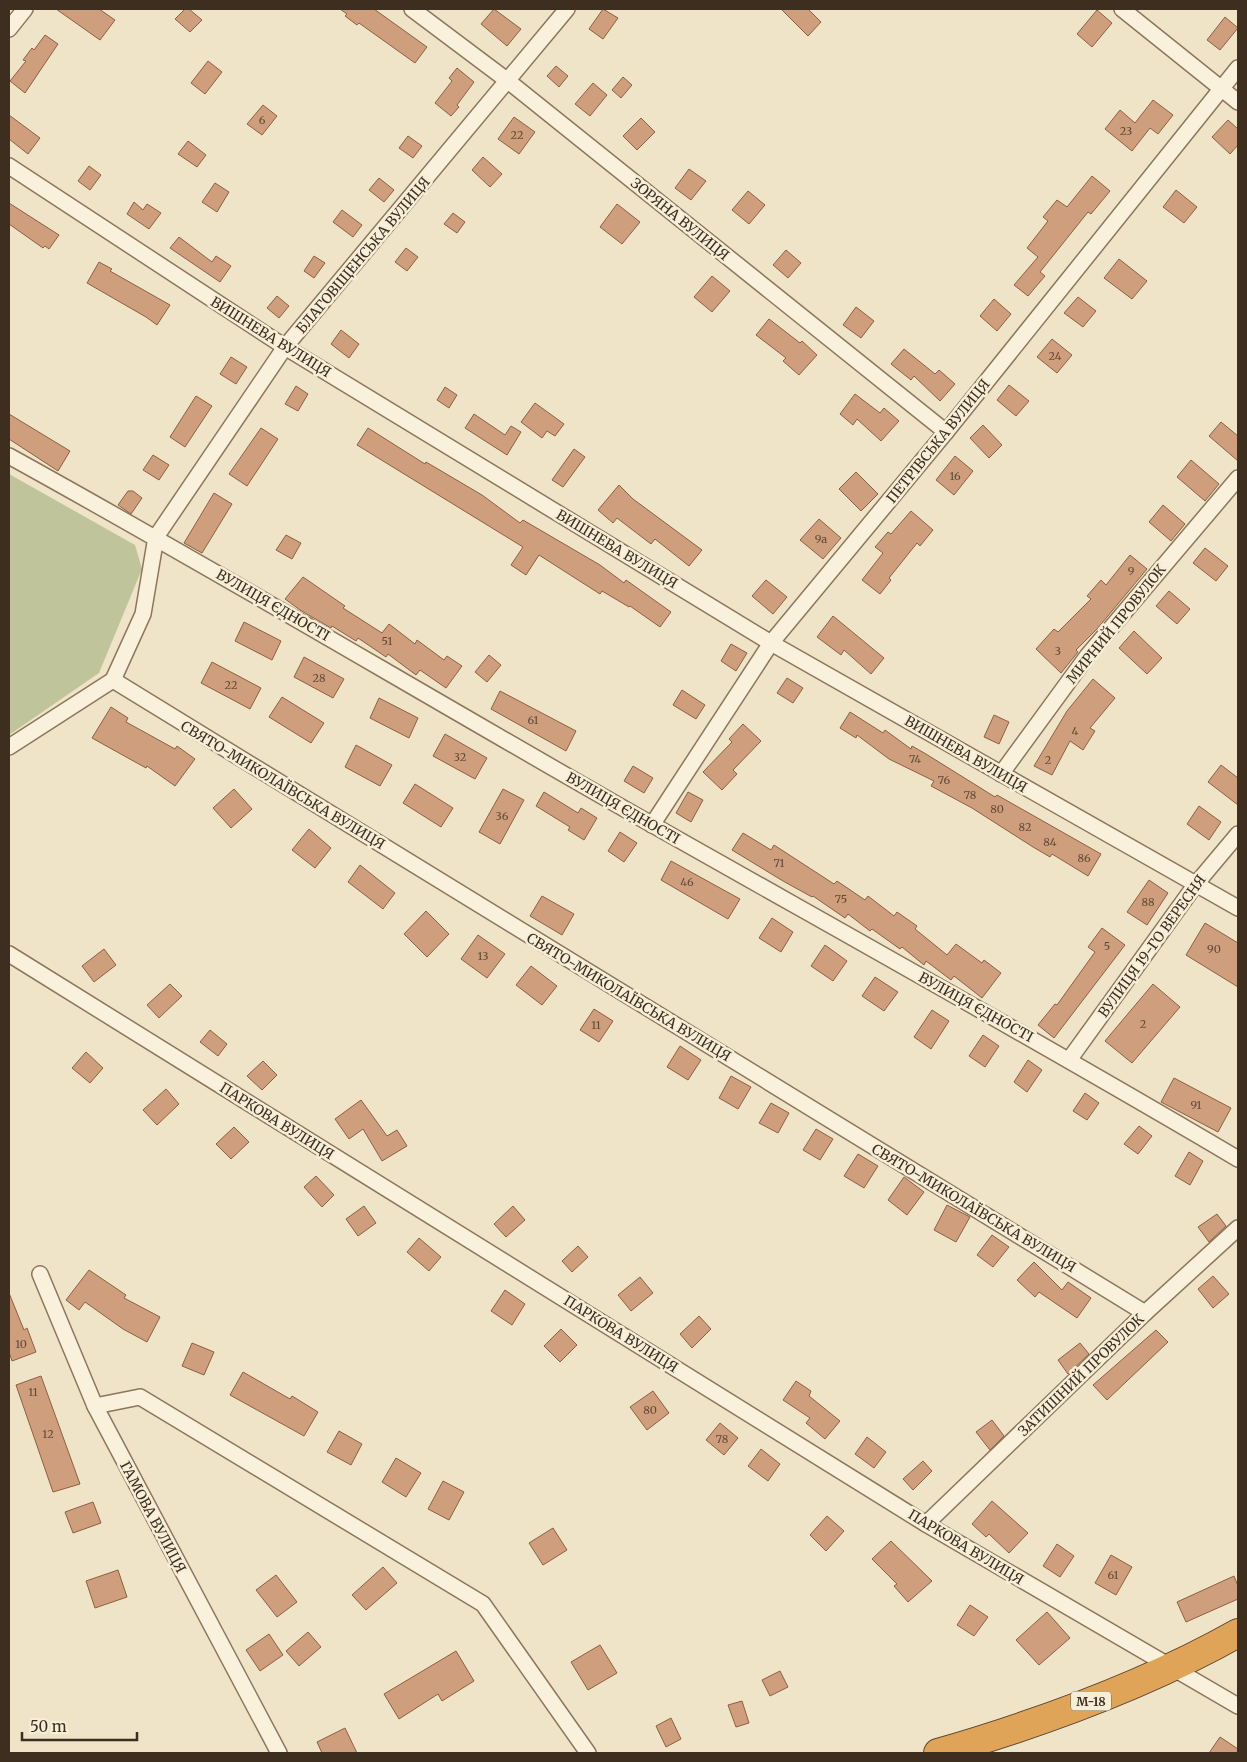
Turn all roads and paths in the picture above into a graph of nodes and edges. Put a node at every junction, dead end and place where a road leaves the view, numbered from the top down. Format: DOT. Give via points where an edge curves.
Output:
graph roads {
  1 [pos="25,9"];
  2 [pos="412,9"];
  3 [pos="567,9"];
  4 [pos="1122,9"];
  5 [pos="9,29"];
  6 [pos="1238,68"];
  7 [pos="508,81"];
  8 [pos="1222,89"];
  9 [pos="1238,102"];
  10 [pos="9,166"];
  11 [pos="286,347"];
  12 [pos="946,432"];
  13 [pos="9,456"];
  14 [pos="1238,478"];
  15 [pos="156,537"];
  16 [pos="771,642"];
  17 [pos="112,680"];
  18 [pos="9,747"];
  19 [pos="1001,774"];
  20 [pos="652,825"];
  21 [pos="1238,834"];
  22 [pos="1196,884"];
  23 [pos="1238,908"];
  24 [pos="9,954"];
  25 [pos="1069,1060"];
  26 [pos="1238,1158"];
  27 [pos="1238,1228"];
  28 [pos="40,1274"];
  29 [pos="1145,1313"];
  30 [pos="94,1406"];
  31 [pos="926,1524"];
  32 [pos="1238,1634"];
  33 [pos="1172,1669"];
  34 [pos="1238,1706"];
  35 [pos="980,1747"];
  36 [pos="279,1753"];
  37 [pos="588,1753"];
  38 [pos="938,1753"];
  1 -- 5 [label="street"];
  2 -- 7 [label="street, ЗОРЯНА ВУЛИЦЯ"];
  3 -- 7 [label="street, БЛАГОВІЩЕНСЬКА ВУЛИЦЯ"];
  4 -- 8 [label="street"];
  6 -- 8 [label="street, ПЕТРІВСЬКА ВУЛИЦЯ"];
  7 -- 11 [label="street, БЛАГОВІЩЕНСЬКА ВУЛИЦЯ"];
  7 -- 12 [label="street, ЗОРЯНА ВУЛИЦЯ"];
  8 -- 9 [label="street"];
  8 -- 12 [label="street, ПЕТРІВСЬКА ВУЛИЦЯ"];
  10 -- 11 [label="street, ВИШНЕВА ВУЛИЦЯ"];
  11 -- 15 [label="street, БЛАГОВІЩЕНСЬКА ВУЛИЦЯ"];
  11 -- 16 [label="street, ВИШНЕВА ВУЛИЦЯ"];
  12 -- 16 [label="street, ПЕТРІВСЬКА ВУЛИЦЯ"];
  13 -- 15 [label="street, ВУЛИЦЯ ЄДНОСТІ"];
  14 -- 19 [label="street, МИРНИЙ ПРОВУЛОК" via="1088,655"];
  15 -- 17 [label="street" via="143,614"];
  15 -- 20 [label="street, ВУЛИЦЯ ЄДНОСТІ"];
  16 -- 19 [label="street, ВИШНЕВА ВУЛИЦЯ"];
  16 -- 20 [label="street, ПЕТРІВСЬКА ВУЛИЦЯ"];
  17 -- 18 [label="street"];
  17 -- 29 [label="street, СВЯТО-МИКОЛАЇВСЬКА ВУЛИЦЯ"];
  19 -- 22 [label="street, ВИШНЕВА ВУЛИЦЯ"];
  20 -- 25 [label="street, ВУЛИЦЯ ЄДНОСТІ"];
  21 -- 22 [label="street, ВУЛИЦЯ 19-ГО ВЕРЕСНЯ"];
  22 -- 23 [label="street, ВИШНЕВА ВУЛИЦЯ"];
  22 -- 25 [label="street, ВУЛИЦЯ 19-ГО ВЕРЕСНЯ"];
  24 -- 31 [label="street, ПАРКОВА ВУЛИЦЯ"];
  25 -- 26 [label="street, ВУЛИЦЯ ЄДНОСТІ"];
  27 -- 29 [label="street, ЗАТИШНИЙ ПРОВУЛОК"];
  28 -- 30 [label="street, ГАМОВА ВУЛИЦЯ"];
  29 -- 31 [label="street, ЗАТИШНИЙ ПРОВУЛОК"];
  30 -- 36 [label="street, ГАМОВА ВУЛИЦЯ"];
  30 -- 37 [label="street" via="140,1398 483,1604"];
  31 -- 33 [label="street, ПАРКОВА ВУЛИЦЯ"];
  32 -- 33 [label="highway, М-18"];
  33 -- 34 [label="street, ПАРКОВА ВУЛИЦЯ"];
  33 -- 35 [label="highway, М-18"];
  35 -- 38 [label="highway, М-18"];
}
